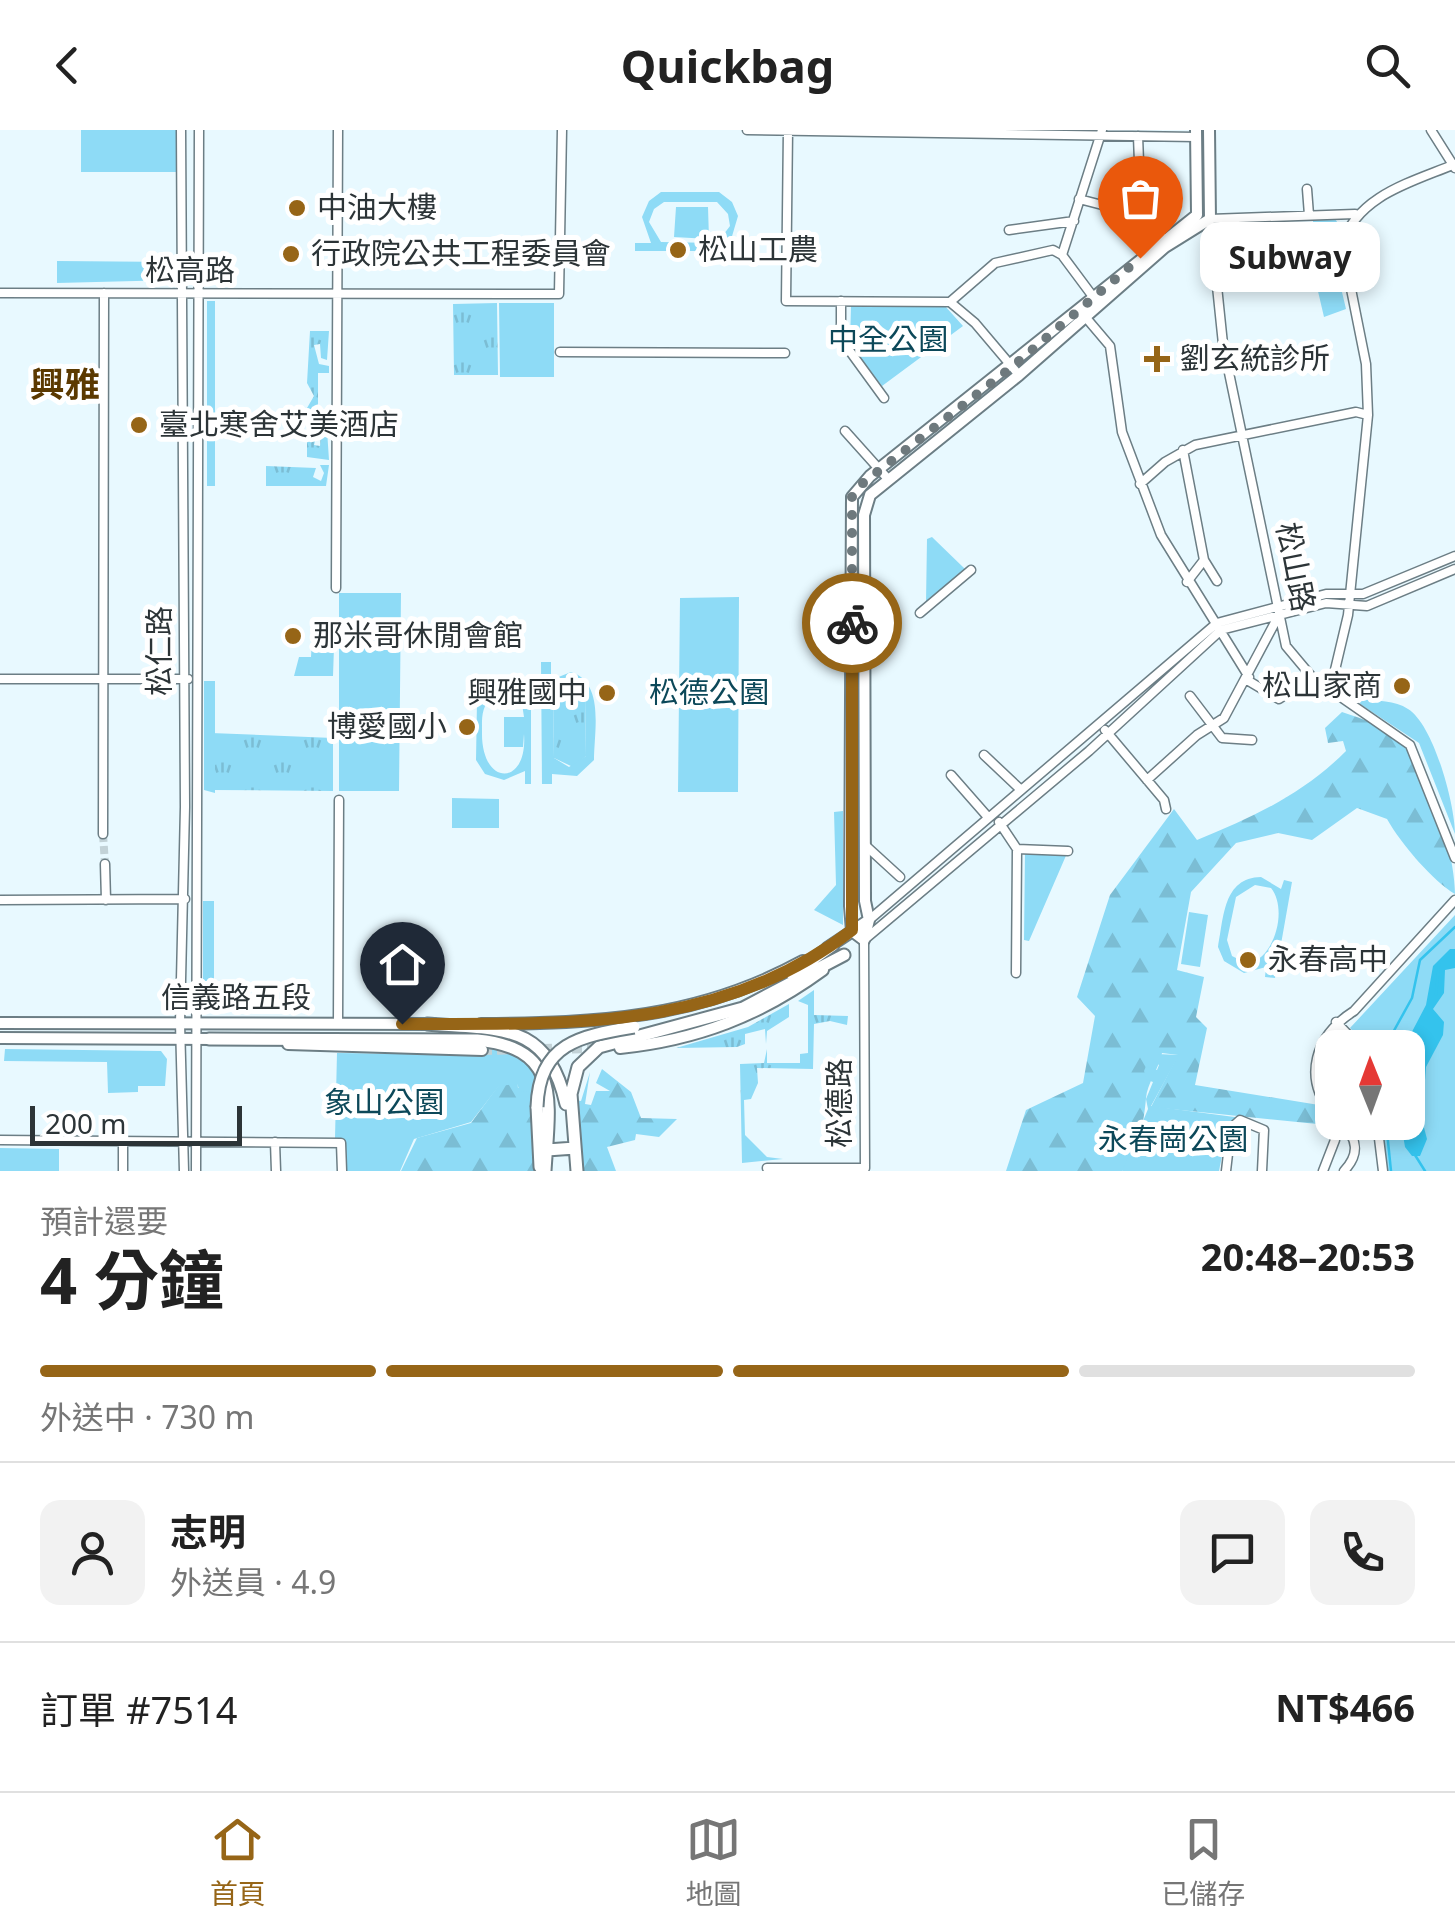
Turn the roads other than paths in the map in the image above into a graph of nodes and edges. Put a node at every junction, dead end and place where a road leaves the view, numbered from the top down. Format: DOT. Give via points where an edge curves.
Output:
graph roads {
  1 [pos="181,130"];
  2 [pos="200,130"];
  3 [pos="338,130"];
  4 [pos="562,130"];
  5 [pos="747,130"];
  6 [pos="788,130"];
  7 [pos="1209,130"];
  8 [pos="1431,130"];
  9 [pos="938,131"];
  10 [pos="1102,132"];
  11 [pos="1196,133"];
  12 [pos="1138,136"];
  13 [pos="1455,165"];
  14 [pos="1307,189"];
  15 [pos="1080,199"];
  16 [pos="1355,214"];
  17 [pos="1141,215"];
  18 [pos="1197,215"];
  19 [pos="1309,215"];
  20 [pos="1210,219"];
  21 [pos="1074,221"];
  22 [pos="1010,230"];
  23 [pos="1163,238"];
  24 [pos="1062,255"];
  25 [pos="0,293"];
  26 [pos="104,293"];
  27 [pos="181,293"];
  28 [pos="199,294"];
  29 [pos="338,294"];
  30 [pos="841,300"];
  31 [pos="1096,300"];
  32 [pos="950,302"];
  33 [pos="1082,313"];
  34 [pos="560,352"];
  35 [pos="785,353"];
  36 [pos="1016,371"];
  37 [pos="884,398"];
  38 [pos="1368,415"];
  39 [pos="845,431"];
  40 [pos="1245,435"];
  41 [pos="1183,450"];
  42 [pos="879,469"];
  43 [pos="888,479"];
  44 [pos="1140,484"];
  45 [pos="1455,556"];
  46 [pos="1204,560"];
  47 [pos="1455,569"];
  48 [pos="970,570"];
  49 [pos="1217,580"];
  50 [pos="1187,582"];
  51 [pos="336,588"];
  52 [pos="1348,598"];
  53 [pos="1278,610"];
  54 [pos="920,613"];
  55 [pos="1219,626"];
  56 [pos="1312,677"];
  57 [pos="0,678"];
  58 [pos="1248,678"];
  59 [pos="103,679"];
  60 [pos="183,679"];
  61 [pos="197,679"];
  62 [pos="1330,692"];
  63 [pos="1190,696"];
  64 [pos="1100,724"];
  65 [pos="1212,724"];
  66 [pos="1108,734"];
  67 [pos="1252,740"];
  68 [pos="984,754"];
  69 [pos="951,775"];
  70 [pos="1147,780"];
  71 [pos="1020,790"];
  72 [pos="339,800"];
  73 [pos="1166,809"];
  74 [pos="987,816"];
  75 [pos="999,822"];
  76 [pos="103,834"];
  77 [pos="866,845"];
  78 [pos="1018,849"];
  79 [pos="1068,852"];
  80 [pos="1455,858"];
  81 [pos="105,864"];
  82 [pos="900,877"];
  83 [pos="0,900"];
  84 [pos="106,900"];
  85 [pos="184,900"];
  86 [pos="1455,900"];
  87 [pos="869,920"];
  88 [pos="852,930"];
  89 [pos="864,940"];
  90 [pos="833,944"];
  91 [pos="844,955"];
  92 [pos="1016,973"];
  93 [pos="1336,1022"];
  94 [pos="0,1023"];
  95 [pos="180,1023"];
  96 [pos="194,1024"];
  97 [pos="338,1024"];
  98 [pos="428,1024"];
  99 [pos="1331,1030"];
  100 [pos="1344,1030"];
  101 [pos="0,1038"];
  102 [pos="210,1039"];
  103 [pos="180,1040"];
  104 [pos="194,1040"];
  105 [pos="620,1048"];
  106 [pos="482,1050"];
  107 [pos="0,1140"];
  108 [pos="1335,1140"];
  109 [pos="1352,1140"];
  110 [pos="1379,1140"];
  111 [pos="124,1142"];
  112 [pos="184,1142"];
  113 [pos="196,1142"];
  114 [pos="276,1142"];
  115 [pos="575,1142"];
  116 [pos="547,1150"];
  117 [pos="767,1168"];
  118 [pos="124,1171"];
  119 [pos="184,1171"];
  120 [pos="196,1171"];
  121 [pos="276,1171"];
  122 [pos="342,1171"];
  123 [pos="543,1171"];
  124 [pos="578,1171"];
  125 [pos="1226,1171"];
  126 [pos="1262,1171"];
  127 [pos="1323,1171"];
  128 [pos="1344,1171"];
  129 [pos="1383,1171"];
  1 -- 27 [label="street, 松仁路"];
  2 -- 28 [label="street, 松仁路"];
  3 -- 29 [label="street"];
  4 -- 29 [label="street, 松高路" via="559,294"];
  5 -- 6 [label="street"];
  6 -- 9 [label="street"];
  6 -- 30 [label="street" via="786,301"];
  7 -- 20 [label="main road, 松山路"];
  8 -- 13 [label="street"];
  9 -- 10 [label="street"];
  10 -- 12 [label="street"];
  10 -- 15 [label="street"];
  11 -- 12 [label="street"];
  11 -- 18 [label="main road"];
  12 -- 17 [label="street"];
  13 -- 16 [label="street"];
  14 -- 19 [label="street"];
  15 -- 17 [label="street"];
  15 -- 21 [label="street"];
  16 -- 19 [label="street"];
  16 -- 38 [label="street" via="1342,244 1366,364"];
  17 -- 23 [label="street"];
  18 -- 20 [label="street"];
  18 -- 23 [label="main road, 松德路"];
  19 -- 20 [label="street"];
  20 -- 31 [label="main road, 松德路"];
  20 -- 40 [label="street, 松山路" via="1223,344"];
  21 -- 22 [label="street"];
  21 -- 24 [label="street"];
  23 -- 31 [label="main road, 松德路"];
  24 -- 31 [label="street"];
  24 -- 32 [label="street" via="1054,250 995,263"];
  25 -- 26 [label="street, 松高路"];
  26 -- 27 [label="street, 松高路"];
  26 -- 59 [label="street"];
  27 -- 28 [label="street, 松高路"];
  27 -- 60 [label="street, 松仁路"];
  28 -- 29 [label="street, 松高路"];
  28 -- 61 [label="street, 松仁路"];
  29 -- 51 [label="street"];
  30 -- 32 [label="street"];
  30 -- 37 [label="street" via="841,340"];
  31 -- 33 [label="main road, 松德路"];
  32 -- 36 [label="street"];
  33 -- 36 [label="main road, 松德路"];
  33 -- 44 [label="street" via="1110,346 1122,432"];
  34 -- 35 [label="street"];
  36 -- 42 [label="main road, 松德路"];
  36 -- 43 [label="main road, 松德路"];
  38 -- 40 [label="street"];
  38 -- 52 [label="street"];
  39 -- 42 [label="street"];
  40 -- 41 [label="street"];
  40 -- 53 [label="street, 松山路"];
  41 -- 44 [label="street"];
  41 -- 46 [label="street"];
  42 -- 43 [label="street"];
  42 -- 88 [label="main road, 松德路" via="852,497"];
  43 -- 77 [label="main road, 松德路" via="870,495 864,514"];
  44 -- 50 [label="street"];
  45 -- 52 [label="street"];
  46 -- 49 [label="street"];
  46 -- 50 [label="street"];
  47 -- 52 [label="street" via="1367,606"];
  48 -- 54 [label="street"];
  50 -- 55 [label="street"];
  52 -- 53 [label="street" via="1326,594"];
  52 -- 62 [label="street"];
  53 -- 55 [label="street"];
  53 -- 56 [label="street, 松山路" via="1286,646"];
  53 -- 58 [label="street"];
  55 -- 58 [label="street"];
  55 -- 64 [label="street"];
  55 -- 66 [label="street"];
  56 -- 58 [label="street" via="1279,699"];
  56 -- 62 [label="street, 松山路"];
  57 -- 59 [label="street"];
  58 -- 65 [label="street" via="1224,718"];
  59 -- 60 [label="street"];
  59 -- 76 [label="street"];
  60 -- 61 [label="street"];
  60 -- 85 [label="street, 松仁路"];
  61 -- 96 [label="street, 松仁路"];
  62 -- 80 [label="street, 松山路" via="1410,745"];
  63 -- 65 [label="street"];
  64 -- 66 [label="street"];
  64 -- 71 [label="street"];
  65 -- 67 [label="street" via="1222,738"];
  65 -- 70 [label="street"];
  66 -- 70 [label="street"];
  66 -- 75 [label="street"];
  68 -- 71 [label="street"];
  69 -- 74 [label="street"];
  70 -- 73 [label="street"];
  71 -- 74 [label="street"];
  72 -- 97 [label="street"];
  74 -- 87 [label="street"];
  75 -- 78 [label="street"];
  75 -- 89 [label="street"];
  77 -- 82 [label="street"];
  77 -- 87 [label="main road, 松德路"];
  78 -- 79 [label="street"];
  78 -- 92 [label="street"];
  81 -- 84 [label="street"];
  83 -- 84 [label="street"];
  84 -- 85 [label="street"];
  85 -- 95 [label="street, 松仁路"];
  86 -- 93 [label="street" via="1354,1011"];
  87 -- 88 [label="main road, 信義路五段"];
  87 -- 89 [label="main road, 松德路"];
  88 -- 89 [label="main road"];
  88 -- 90 [label="main road, 信義路五段"];
  89 -- 91 [label="main road"];
  89 -- 117 [label="street, 松德路" via="865,1168"];
  90 -- 98 [label="main road, 信義路五段" via="780,974 668,1012 610,1022"];
  90 -- 123 [label="highway, bridge" via="804,968 740,1000 587,1036 556,1053 540,1076 536,1106"];
  91 -- 105 [label="main road" via="739,1022"];
  91 -- 115 [label="highway" via="743,1008 599,1047 574,1078"];
  93 -- 99 [label="street"];
  93 -- 100 [label="street"];
  94 -- 95 [label="main road, 信義路五段"];
  95 -- 96 [label="main road, 信義路五段"];
  95 -- 103 [label="street, 松仁路"];
  96 -- 97 [label="main road, 信義路五段"];
  96 -- 104 [label="street, 松仁路"];
  97 -- 98 [label="main road, 信義路五段"];
  98 -- 115 [label="highway" via="534,1040 557,1070"];
  101 -- 103 [label="main road, 信義路五段"];
  102 -- 104 [label="main road, 信義路五段"];
  102 -- 106 [label="main road, 信義路五段"];
  102 -- 116 [label="highway" via="502,1042 541,1068 548,1090"];
  103 -- 104 [label="main road, 信義路五段"];
  103 -- 112 [label="street, 松仁路"];
  104 -- 113 [label="street, 松仁路"];
  107 -- 111 [label="street"];
  108 -- 127 [label="street"];
  109 -- 128 [label="street" via="1355,1159"];
  110 -- 129 [label="street"];
  111 -- 112 [label="street"];
  111 -- 118 [label="street"];
  112 -- 113 [label="street"];
  112 -- 119 [label="street, 松仁路"];
  113 -- 114 [label="street"];
  113 -- 120 [label="street, 松仁路"];
  114 -- 121 [label="street"];
  114 -- 122 [label="street" via="340,1143"];
  115 -- 116 [label="highway"];
  115 -- 124 [label="highway"];
  116 -- 123 [label="highway"];
  125 -- 126 [label="street" via="1231,1128 1240,1120 1264,1130"];
}
